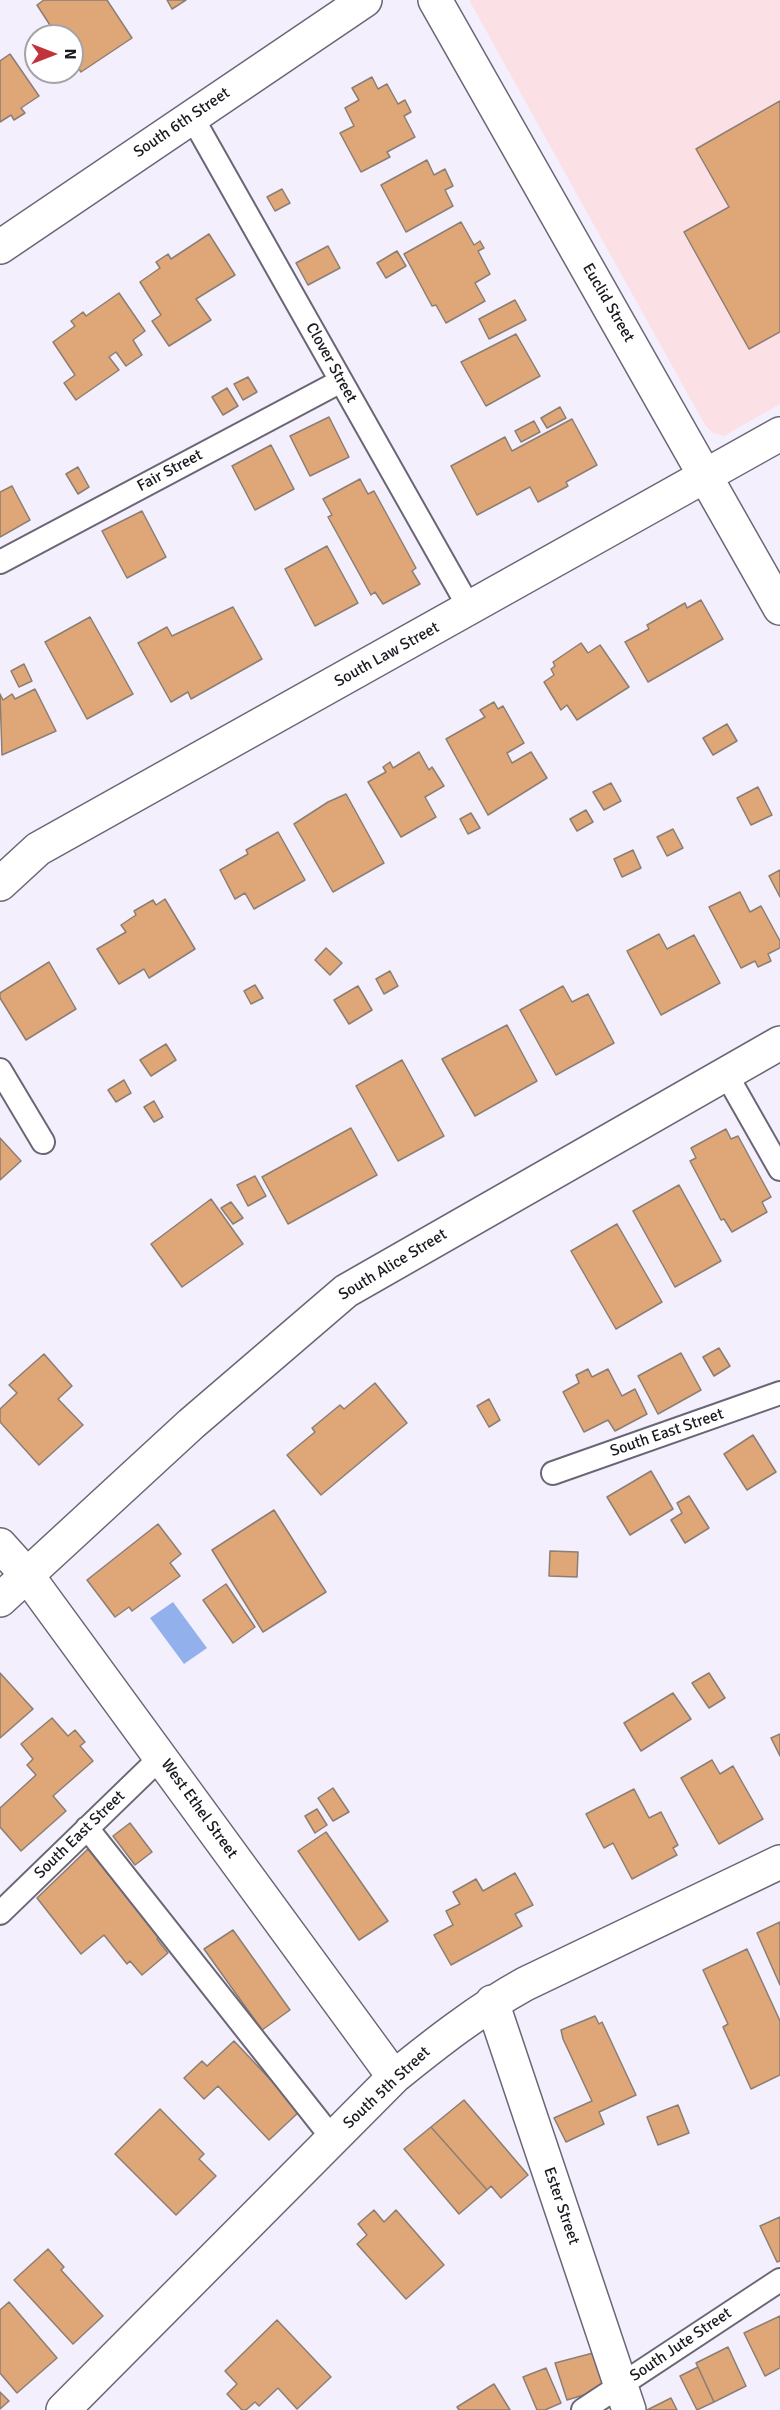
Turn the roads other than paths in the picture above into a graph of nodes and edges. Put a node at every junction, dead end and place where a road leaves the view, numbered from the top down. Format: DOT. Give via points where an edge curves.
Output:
graph roads {
  1 [pos="364,0"];
  2 [pos="435,0"];
  3 [pos="192,117"];
  4 [pos="0,247"];
  5 [pos="341,381"];
  6 [pos="780,434"];
  7 [pos="707,475"];
  8 [pos="0,562"];
  9 [pos="780,608"];
  10 [pos="470,609"];
  11 [pos="0,884"];
  12 [pos="780,1043"];
  13 [pos="0,1070"];
  14 [pos="726,1074"];
  15 [pos="43,1142"];
  16 [pos="780,1169"];
  17 [pos="780,1393"];
  18 [pos="553,1473"];
  19 [pos="0,1545"];
  20 [pos="27,1575"];
  21 [pos="0,1600"];
  22 [pos="161,1756"];
  23 [pos="87,1828"];
  24 [pos="780,1862"];
  25 [pos="0,1913"];
  26 [pos="492,2002"];
  27 [pos="394,2077"];
  28 [pos="333,2139"];
  29 [pos="780,2280"];
  30 [pos="625,2398"];
  31 [pos="63,2410"];
  32 [pos="583,2410"];
  1 -- 3 [label="street, South 6th Street"];
  2 -- 7 [label="street, Euclid Street"];
  3 -- 4 [label="street, South 6th Street"];
  3 -- 5 [label="lane, Clover Street"];
  5 -- 8 [label="lane, Fair Street"];
  5 -- 10 [label="lane, Clover Street"];
  6 -- 7 [label="street, South Law Street"];
  7 -- 9 [label="street, Euclid Street"];
  7 -- 10 [label="street, South Law Street"];
  10 -- 11 [label="street, South Law Street" via="38,849"];
  12 -- 14 [label="street, South Alice Street"];
  13 -- 15 [label="lane"];
  14 -- 16 [label="lane"];
  14 -- 20 [label="street, South Alice Street" via="346,1291 191,1424"];
  17 -- 18 [label="lane, South East Street"];
  19 -- 20 [label="street, West Ethel Street"];
  20 -- 21 [label="street, South Alice Street"];
  20 -- 22 [label="street, West Ethel Street"];
  22 -- 23 [label="lane, South East Street"];
  22 -- 27 [label="street, West Ethel Street"];
  23 -- 25 [label="lane, South East Street"];
  23 -- 28 [label="lane"];
  24 -- 26 [label="street, South 5th Street"];
  26 -- 27 [label="street, South 5th Street"];
  26 -- 30 [label="street, Ester Street"];
  27 -- 28 [label="street, South 5th Street"];
  28 -- 31 [label="street, South 5th Street"];
  29 -- 30 [label="lane, South Jute Street"];
  30 -- 32 [label="lane, South Jute Street"];
}
